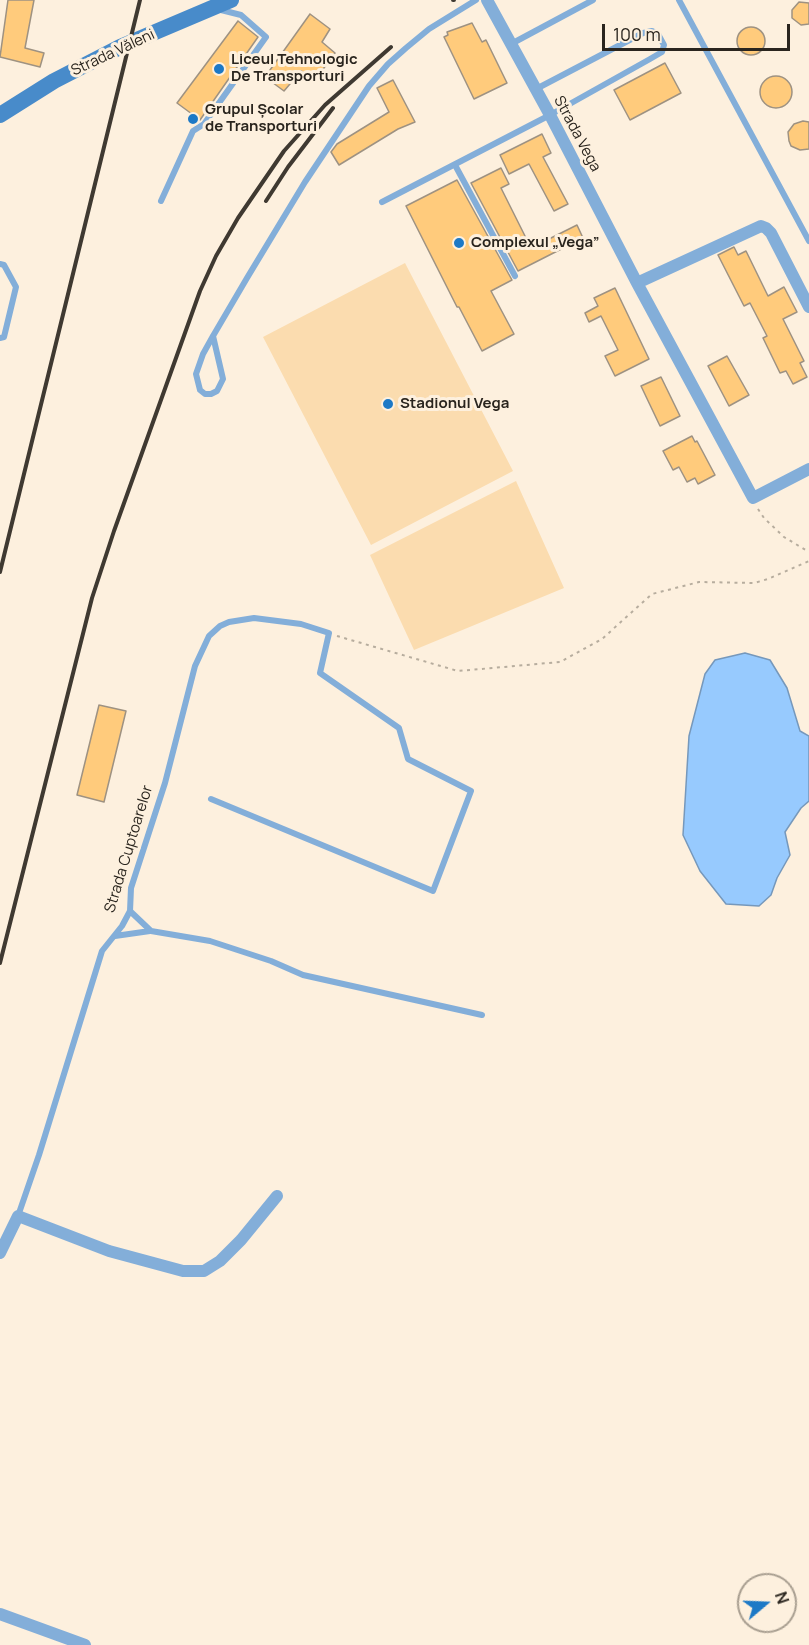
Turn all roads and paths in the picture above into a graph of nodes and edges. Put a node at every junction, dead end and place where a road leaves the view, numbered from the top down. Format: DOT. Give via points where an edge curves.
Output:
graph roads {
  1 [pos="231,0"];
  2 [pos="476,0"];
  3 [pos="487,0"];
  4 [pos="593,0"];
  5 [pos="679,0"];
  6 [pos="214,8"];
  7 [pos="511,44"];
  8 [pos="536,90"];
  9 [pos="0,115"];
  10 [pos="550,115"];
  11 [pos="455,165"];
  12 [pos="160,201"];
  13 [pos="382,202"];
  14 [pos="809,241"];
  15 [pos="0,264"];
  16 [pos="515,276"];
  17 [pos="637,283"];
  18 [pos="809,307"];
  19 [pos="213,336"];
  20 [pos="0,338"];
  21 [pos="809,470"];
  22 [pos="753,498"];
  23 [pos="809,552"];
  24 [pos="809,561"];
  25 [pos="329,633"];
  26 [pos="211,800"];
  27 [pos="130,911"];
  28 [pos="151,931"];
  29 [pos="115,936"];
  30 [pos="482,1015"];
  31 [pos="277,1196"];
  32 [pos="18,1216"];
  33 [pos="0,1253"];
  34 [pos="0,1614"];
  35 [pos="85,1645"];
  1 -- 6 [label="main road, Strada Văleni"];
  2 -- 19 [label="lane" via="406,48 369,86 305,182"];
  3 -- 7 [label="street, Strada Vega"];
  4 -- 7 [label="lane"];
  5 -- 14 [label="lane"];
  6 -- 9 [label="main road, Strada Văleni" via="91,61"];
  6 -- 12 [label="lane" via="241,15 266,37 204,124 193,131"];
  7 -- 8 [label="street, Strada Vega"];
  8 -- 10 [label="street, Strada Vega"];
  8 -- 10 [label="lane" via="643,33 658,34 664,45 662,52"];
  10 -- 11 [label="lane"];
  10 -- 17 [label="street, Strada Vega"];
  11 -- 13 [label="lane"];
  11 -- 16 [label="lane"];
  15 -- 20 [label="lane" via="16,287 4,337"];
  17 -- 18 [label="street" via="761,226 771,233"];
  17 -- 22 [label="street, Strada Vega"];
  19 -- 19 [label="lane" via="196,374 205,394 217,391 223,379"];
  21 -- 22 [label="street"];
  22 -- 23 [label="path" via="764,518 784,537"];
  24 -- 25 [label="path" via="754,583 699,582 652,594 602,639 560,662 459,671"];
  25 -- 26 [label="lane" via="320,674 399,728 408,759 471,791 433,891"];
  25 -- 27 [label="lane, Strada Cuptoarelor" via="301,624 254,618 229,622 209,636 195,666 165,783 131,888"];
  27 -- 28 [label="lane"];
  27 -- 29 [label="lane, Strada Cuptoarelor"];
  28 -- 29 [label="lane"];
  28 -- 30 [label="lane" via="210,941 303,975"];
  29 -- 32 [label="lane, Strada Cuptoarelor" via="102,951"];
  31 -- 32 [label="street" via="242,1240 204,1271 183,1271 109,1251"];
  32 -- 33 [label="street, Strada Cuptoarelor"];
  34 -- 35 [label="street"];
}
